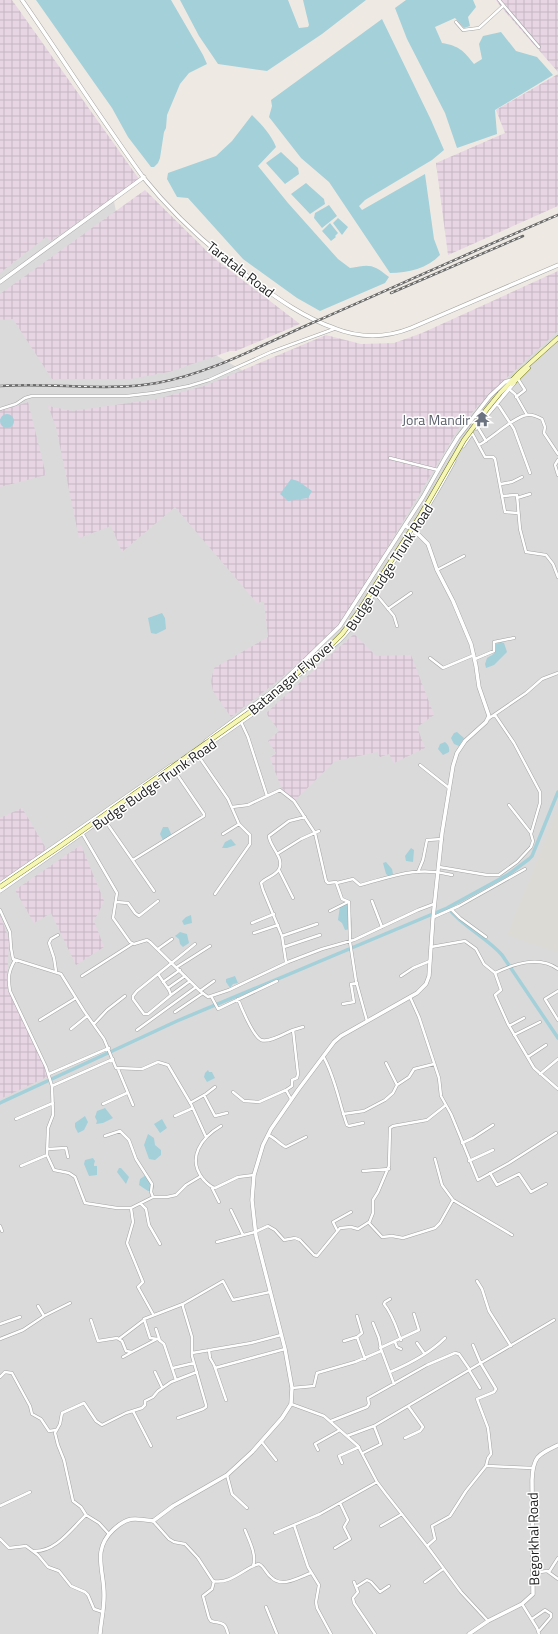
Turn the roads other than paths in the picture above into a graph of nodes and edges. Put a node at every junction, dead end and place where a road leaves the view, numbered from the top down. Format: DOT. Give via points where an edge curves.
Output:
graph roads {
  1 [pos="22,0"];
  2 [pos="499,0"];
  3 [pos="503,6"];
  4 [pos="456,22"];
  5 [pos="539,47"];
  6 [pos="144,178"];
  7 [pos="558,265"];
  8 [pos="0,282"];
  9 [pos="334,329"];
  10 [pos="558,340"];
  11 [pos="515,380"];
  12 [pos="509,389"];
  13 [pos="516,397"];
  14 [pos="495,404"];
  15 [pos="0,409"];
  16 [pos="527,415"];
  17 [pos="510,423"];
  18 [pos="477,426"];
  19 [pos="472,433"];
  20 [pos="486,441"];
  21 [pos="479,445"];
  22 [pos="558,454"];
  23 [pos="390,458"];
  24 [pos="558,460"];
  25 [pos="438,470"];
  26 [pos="530,473"];
  27 [pos="558,475"];
  28 [pos="522,477"];
  29 [pos="501,484"];
  30 [pos="530,494"];
  31 [pos="502,496"];
  32 [pos="517,498"];
  33 [pos="518,513"];
  34 [pos="406,526"];
  35 [pos="414,531"];
  36 [pos="464,556"];
  37 [pos="437,570"];
  38 [pos="557,571"];
  39 [pos="558,577"];
  40 [pos="375,593"];
  41 [pos="411,593"];
  42 [pos="388,609"];
  43 [pos="397,626"];
  44 [pos="514,638"];
  45 [pos="474,657"];
  46 [pos="430,658"];
  47 [pos="558,673"];
  48 [pos="495,715"];
  49 [pos="488,720"];
  50 [pos="241,722"];
  51 [pos="197,754"];
  52 [pos="420,765"];
  53 [pos="174,770"];
  54 [pos="449,789"];
  55 [pos="267,796"];
  56 [pos="509,805"];
  57 [pos="232,807"];
  58 [pos="305,817"];
  59 [pos="104,819"];
  60 [pos="239,824"];
  61 [pos="79,830"];
  62 [pos="320,831"];
  63 [pos="315,833"];
  64 [pos="82,834"];
  65 [pos="223,834"];
  66 [pos="531,834"];
  67 [pos="442,839"];
  68 [pos="277,854"];
  69 [pos="133,860"];
  70 [pos="525,868"];
  71 [pos="439,869"];
  72 [pos="278,870"];
  73 [pos="418,872"];
  74 [pos="452,875"];
  75 [pos="337,883"];
  76 [pos="0,885"];
  77 [pos="0,891"];
  78 [pos="154,891"];
  79 [pos="215,894"];
  80 [pos="293,898"];
  81 [pos="158,901"];
  82 [pos="348,901"];
  83 [pos="372,901"];
  84 [pos="116,902"];
  85 [pos="434,905"];
  86 [pos="0,910"];
  87 [pos="452,910"];
  88 [pos="330,911"];
  89 [pos="274,914"];
  90 [pos="433,917"];
  91 [pos="252,923"];
  92 [pos="317,924"];
  93 [pos="278,925"];
  94 [pos="382,927"];
  95 [pos="254,933"];
  96 [pos="58,935"];
  97 [pos="320,935"];
  98 [pos="282,936"];
  99 [pos="486,937"];
  100 [pos="172,938"];
  101 [pos="350,942"];
  102 [pos="132,944"];
  103 [pos="195,944"];
  104 [pos="210,946"];
  105 [pos="284,947"];
  106 [pos="431,947"];
  107 [pos="158,949"];
  108 [pos="15,960"];
  109 [pos="430,961"];
  110 [pos="286,962"];
  111 [pos="172,963"];
  112 [pos="177,967"];
  113 [pos="558,969"];
  114 [pos="180,970"];
  115 [pos="56,972"];
  116 [pos="495,973"];
  117 [pos="158,974"];
  118 [pos="82,976"];
  119 [pos="185,976"];
  120 [pos="401,976"];
  121 [pos="190,981"];
  122 [pos="214,981"];
  123 [pos="277,981"];
  124 [pos="163,982"];
  125 [pos="357,982"];
  126 [pos="196,987"];
  127 [pos="168,988"];
  128 [pos="558,991"];
  129 [pos="202,992"];
  130 [pos="171,995"];
  131 [pos="125,996"];
  132 [pos="211,996"];
  133 [pos="410,997"];
  134 [pos="76,998"];
  135 [pos="238,999"];
  136 [pos="343,1004"];
  137 [pos="175,1012"];
  138 [pos="88,1016"];
  139 [pos="524,1018"];
  140 [pos="40,1020"];
  141 [pos="558,1020"];
  142 [pos="368,1022"];
  143 [pos="540,1022"];
  144 [pos="94,1024"];
  145 [pos="509,1026"];
  146 [pos="303,1027"];
  147 [pos="72,1029"];
  148 [pos="137,1030"];
  149 [pos="293,1030"];
  150 [pos="514,1035"];
  151 [pos="546,1045"];
  152 [pos="109,1049"];
  153 [pos="323,1055"];
  154 [pos="528,1057"];
  155 [pos="113,1058"];
  156 [pos="558,1059"];
  157 [pos="386,1063"];
  158 [pos="434,1064"];
  159 [pos="118,1069"];
  160 [pos="49,1074"];
  161 [pos="540,1074"];
  162 [pos="397,1085"];
  163 [pos="52,1086"];
  164 [pos="215,1087"];
  165 [pos="558,1089"];
  166 [pos="286,1090"];
  167 [pos="233,1092"];
  168 [pos="127,1093"];
  169 [pos="204,1096"];
  170 [pos="291,1099"];
  171 [pos="190,1102"];
  172 [pos="53,1103"];
  173 [pos="103,1104"];
  174 [pos="133,1104"];
  175 [pos="446,1105"];
  176 [pos="193,1108"];
  177 [pos="227,1113"];
  178 [pos="343,1114"];
  179 [pos="175,1116"];
  180 [pos="16,1119"];
  181 [pos="363,1123"];
  182 [pos="493,1125"];
  183 [pos="220,1126"];
  184 [pos="556,1133"];
  185 [pos="268,1134"];
  186 [pos="105,1136"];
  187 [pos="306,1136"];
  188 [pos="206,1137"];
  189 [pos="462,1143"];
  190 [pos="48,1150"];
  191 [pos="493,1150"];
  192 [pos="47,1155"];
  193 [pos="68,1157"];
  194 [pos="435,1159"];
  195 [pos="469,1161"];
  196 [pos="21,1166"];
  197 [pos="389,1169"];
  198 [pos="363,1171"];
  199 [pos="490,1173"];
  200 [pos="254,1175"];
  201 [pos="200,1176"];
  202 [pos="546,1184"];
  203 [pos="212,1188"];
  204 [pos="153,1197"];
  205 [pos="453,1200"];
  206 [pos="219,1202"];
  207 [pos="141,1204"];
  208 [pos="131,1208"];
  209 [pos="231,1210"];
  210 [pos="351,1212"];
  211 [pos="370,1222"];
  212 [pos="0,1226"];
  213 [pos="337,1230"];
  214 [pos="2,1231"];
  215 [pos="255,1232"];
  216 [pos="243,1235"];
  217 [pos="512,1235"];
  218 [pos="217,1242"];
  219 [pos="160,1244"];
  220 [pos="477,1281"];
  221 [pos="270,1292"];
  222 [pos="390,1300"];
  223 [pos="70,1303"];
  224 [pos="183,1304"];
  225 [pos="38,1306"];
  226 [pos="153,1314"];
  227 [pos="414,1314"];
  228 [pos="44,1316"];
  229 [pos="357,1316"];
  230 [pos="20,1317"];
  231 [pos="91,1320"];
  232 [pos="144,1320"];
  233 [pos="554,1320"];
  234 [pos="373,1323"];
  235 [pos="0,1324"];
  236 [pos="156,1329"];
  237 [pos="282,1335"];
  238 [pos="357,1337"];
  239 [pos="0,1338"];
  240 [pos="444,1338"];
  241 [pos="119,1339"];
  242 [pos="159,1340"];
  243 [pos="401,1340"];
  244 [pos="344,1342"];
  245 [pos="395,1342"];
  246 [pos="417,1343"];
  247 [pos="473,1346"];
  248 [pos="510,1346"];
  249 [pos="285,1349"];
  250 [pos="381,1349"];
  251 [pos="401,1349"];
  252 [pos="209,1350"];
  253 [pos="132,1352"];
  254 [pos="192,1353"];
  255 [pos="424,1353"];
  256 [pos="123,1357"];
  257 [pos="365,1359"];
  258 [pos="194,1363"];
  259 [pos="481,1364"];
  260 [pos="173,1368"];
  261 [pos="215,1368"];
  262 [pos="470,1370"];
  263 [pos="155,1372"];
  264 [pos="197,1372"];
  265 [pos="390,1372"];
  266 [pos="0,1377"];
  267 [pos="176,1380"];
  268 [pos="394,1384"];
  269 [pos="162,1387"];
  270 [pos="292,1388"];
  271 [pos="480,1388"];
  272 [pos="226,1400"];
  273 [pos="291,1404"];
  274 [pos="408,1406"];
  275 [pos="133,1410"];
  276 [pos="178,1418"];
  277 [pos="330,1421"];
  278 [pos="374,1426"];
  279 [pos="56,1430"];
  280 [pos="340,1430"];
  281 [pos="347,1436"];
  282 [pos="405,1438"];
  283 [pos="262,1441"];
  284 [pos="558,1445"];
  285 [pos="151,1446"];
  286 [pos="359,1447"];
  287 [pos="318,1450"];
  288 [pos="363,1453"];
  289 [pos="276,1460"];
  290 [pos="342,1463"];
  291 [pos="486,1466"];
  292 [pos="533,1468"];
  293 [pos="227,1475"];
  294 [pos="377,1482"];
  295 [pos="30,1492"];
  296 [pos="340,1503"];
  297 [pos="0,1506"];
  298 [pos="247,1508"];
  299 [pos="402,1514"];
  300 [pos="86,1515"];
  301 [pos="153,1521"];
  302 [pos="294,1525"];
  303 [pos="381,1526"];
  304 [pos="245,1530"];
  305 [pos="275,1533"];
  306 [pos="109,1534"];
  307 [pos="0,1539"];
  308 [pos="427,1546"];
  309 [pos="335,1548"];
  310 [pos="34,1551"];
  311 [pos="558,1558"];
  312 [pos="253,1566"];
  313 [pos="443,1569"];
  314 [pos="549,1572"];
  315 [pos="311,1573"];
  316 [pos="533,1573"];
  317 [pos="558,1579"];
  318 [pos="214,1581"];
  319 [pos="354,1582"];
  320 [pos="425,1582"];
  321 [pos="389,1586"];
  322 [pos="356,1587"];
  323 [pos="522,1604"];
  324 [pos="266,1607"];
  325 [pos="103,1612"];
  326 [pos="532,1619"];
  327 [pos="488,1621"];
  328 [pos="539,1632"];
  329 [pos="100,1634"];
  330 [pos="228,1634"];
  331 [pos="278,1634"];
  332 [pos="331,1634"];
  333 [pos="375,1634"];
  334 [pos="470,1634"];
  1 -- 6 [label="street, Taratala Road"];
  2 -- 3 [label="street"];
  3 -- 4 [label="street" via="478,28 463,30"];
  3 -- 5 [label="street"];
  6 -- 8 [label="street"];
  6 -- 9 [label="street, Taratala Road" via="193,231 233,265 285,303"];
  7 -- 9 [label="street, Taratala Road" via="400,332 366,336"];
  9 -- 15 [label="street" via="189,386 127,396 32,396"];
  10 -- 11 [label="main road, Batanagar Flyover"];
  11 -- 12 [label="street, Budge Budge Trunk Road"];
  11 -- 13 [label="street" via="525,390"];
  11 -- 25 [label="street, Budge Budge Trunk Road" via="505,382 474,414"];
  11 -- 76 [label="main road, Batanagar Flyover, bridge" via="487,409 464,440 420,516 357,614 330,646 257,707 59,847"];
  12 -- 13 [label="street"];
  12 -- 14 [label="street, Budge Budge Trunk Road"];
  13 -- 16 [label="street"];
  14 -- 17 [label="street"];
  14 -- 18 [label="street, Budge Budge Trunk Road"];
  16 -- 17 [label="street"];
  16 -- 22 [label="street" via="542,420 544,433"];
  17 -- 20 [label="street"];
  17 -- 26 [label="street"];
  18 -- 19 [label="street, Budge Budge Trunk Road"];
  18 -- 20 [label="street"];
  19 -- 21 [label="street"];
  19 -- 35 [label="street, Budge Budge Trunk Road"];
  20 -- 21 [label="street"];
  21 -- 29 [label="street" via="485,457 495,458"];
  23 -- 25 [label="street"];
  24 -- 27 [label="street" via="555,467"];
  25 -- 34 [label="street, Budge Budge Trunk Road"];
  28 -- 29 [label="street"];
  29 -- 31 [label="street"];
  30 -- 32 [label="street"];
  31 -- 32 [label="street" via="517,495"];
  31 -- 33 [label="street" via="505,512"];
  32 -- 33 [label="street"];
  33 -- 38 [label="street" via="526,552 546,555"];
  34 -- 35 [label="street"];
  34 -- 61 [label="street, Budge Budge Trunk Road" via="340,626 288,678 255,705"];
  35 -- 37 [label="street" via="428,544"];
  35 -- 40 [label="street, Budge Budge Trunk Road"];
  36 -- 37 [label="street"];
  37 -- 45 [label="street" via="453,601"];
  38 -- 39 [label="street"];
  40 -- 42 [label="street"];
  40 -- 50 [label="street, Budge Budge Trunk Road" via="357,621 339,641"];
  41 -- 42 [label="street"];
  42 -- 43 [label="street" via="394,616"];
  44 -- 45 [label="street" via="494,642 494,651"];
  45 -- 46 [label="street" via="443,668"];
  45 -- 49 [label="street"];
  47 -- 48 [label="street" via="542,679"];
  48 -- 49 [label="street"];
  48 -- 66 [label="street" via="514,743 540,792 540,803"];
  49 -- 54 [label="street" via="461,747 455,759"];
  50 -- 51 [label="street, Budge Budge Trunk Road"];
  50 -- 55 [label="street"];
  51 -- 53 [label="street, Budge Budge Trunk Road"];
  51 -- 57 [label="street"];
  52 -- 54 [label="street"];
  53 -- 59 [label="street, Budge Budge Trunk Road"];
  53 -- 69 [label="street" via="204,816"];
  54 -- 67 [label="street"];
  55 -- 57 [label="street" via="248,805"];
  55 -- 58 [label="street" via="280,790 294,801"];
  56 -- 66 [label="street"];
  57 -- 60 [label="street"];
  58 -- 63 [label="street"];
  58 -- 68 [label="street" via="289,821 269,836"];
  59 -- 64 [label="street, Budge Budge Trunk Road"];
  59 -- 69 [label="street"];
  60 -- 65 [label="street"];
  60 -- 79 [label="street" via="250,835 250,844"];
  61 -- 64 [label="street"];
  61 -- 76 [label="street, Budge Budge Trunk Road"];
  62 -- 63 [label="street"];
  63 -- 68 [label="street"];
  63 -- 75 [label="street" via="326,881"];
  64 -- 77 [label="street, Budge Budge Trunk Road"];
  64 -- 84 [label="street" via="117,893"];
  66 -- 71 [label="street" via="533,841 528,851 503,873 487,875"];
  67 -- 71 [label="street"];
  67 -- 73 [label="street" via="427,840"];
  68 -- 72 [label="street" via="280,863"];
  69 -- 78 [label="street"];
  70 -- 87 [label="street"];
  71 -- 73 [label="street"];
  71 -- 74 [label="street"];
  71 -- 85 [label="street"];
  72 -- 80 [label="street"];
  72 -- 89 [label="street" via="261,883"];
  73 -- 75 [label="street" via="405,872 360,885 353,879"];
  75 -- 82 [label="street" via="342,899"];
  81 -- 84 [label="street" via="140,916 128,903"];
  82 -- 88 [label="street"];
  82 -- 101 [label="street"];
  83 -- 94 [label="street"];
  84 -- 102 [label="street" via="113,918"];
  85 -- 90 [label="street"];
  85 -- 94 [label="street"];
  86 -- 108 [label="street" via="10,932 12,956"];
  87 -- 90 [label="street"];
  87 -- 99 [label="street"];
  89 -- 91 [label="street"];
  89 -- 93 [label="street"];
  90 -- 106 [label="street"];
  92 -- 98 [label="street"];
  93 -- 95 [label="street"];
  93 -- 98 [label="street"];
  94 -- 101 [label="street"];
  96 -- 115 [label="street" via="49,943"];
  97 -- 105 [label="street"];
  98 -- 105 [label="street"];
  100 -- 107 [label="street"];
  101 -- 110 [label="street"];
  101 -- 125 [label="street"];
  102 -- 107 [label="street" via="147,940"];
  102 -- 118 [label="street"];
  103 -- 111 [label="street"];
  104 -- 112 [label="street"];
  105 -- 110 [label="street"];
  106 -- 109 [label="street"];
  106 -- 116 [label="street" via="468,942 478,952 485,965"];
  107 -- 111 [label="street"];
  108 -- 115 [label="street"];
  108 -- 160 [label="street" via="10,970 10,991"];
  109 -- 120 [label="street"];
  109 -- 133 [label="street" via="426,984"];
  110 -- 132 [label="street"];
  111 -- 112 [label="street"];
  111 -- 117 [label="street"];
  112 -- 114 [label="street"];
  113 -- 116 [label="street" via="540,963 522,963"];
  114 -- 119 [label="street"];
  114 -- 124 [label="street"];
  115 -- 134 [label="street" via="61,974"];
  116 -- 145 [label="street" via="501,990 495,995"];
  117 -- 124 [label="street"];
  117 -- 130 [label="street" via="134,994 134,1001 142,1013 147,1015"];
  119 -- 121 [label="street"];
  119 -- 127 [label="street"];
  121 -- 126 [label="street"];
  121 -- 130 [label="street"];
  122 -- 129 [label="street"];
  123 -- 135 [label="street"];
  124 -- 127 [label="street"];
  125 -- 136 [label="street" via="352,984 354,1002"];
  125 -- 142 [label="street"];
  126 -- 129 [label="street"];
  126 -- 148 [label="street"];
  127 -- 130 [label="street"];
  128 -- 141 [label="street" via="545,999"];
  129 -- 132 [label="street"];
  129 -- 137 [label="street"];
  131 -- 144 [label="street"];
  132 -- 135 [label="street" via="218,1009"];
  133 -- 142 [label="street"];
  133 -- 158 [label="street"];
  134 -- 138 [label="street"];
  134 -- 140 [label="street"];
  135 -- 149 [label="street" via="256,1036 261,1040 268,1040"];
  138 -- 144 [label="street"];
  138 -- 147 [label="street"];
  139 -- 145 [label="street"];
  142 -- 153 [label="street" via="337,1039"];
  143 -- 150 [label="street"];
  144 -- 152 [label="street"];
  145 -- 150 [label="street"];
  146 -- 149 [label="street"];
  149 -- 166 [label="street" via="298,1074 297,1078 292,1080 292,1086"];
  150 -- 154 [label="street"];
  151 -- 154 [label="street"];
  152 -- 155 [label="street"];
  152 -- 160 [label="street"];
  153 -- 170 [label="street"];
  153 -- 178 [label="street" via="332,1074"];
  154 -- 161 [label="street"];
  155 -- 159 [label="street"];
  155 -- 163 [label="street"];
  156 -- 161 [label="street"];
  157 -- 162 [label="street"];
  158 -- 162 [label="street" via="414,1069 409,1077"];
  158 -- 175 [label="street" via="440,1092"];
  159 -- 168 [label="street"];
  159 -- 171 [label="street" via="142,1069 158,1062 166,1063"];
  160 -- 163 [label="street"];
  161 -- 165 [label="street"];
  162 -- 178 [label="street" via="393,1094 385,1100 364,1111"];
  163 -- 172 [label="street"];
  164 -- 169 [label="street"];
  166 -- 167 [label="street" via="259,1102 244,1101"];
  166 -- 170 [label="street"];
  168 -- 173 [label="street"];
  168 -- 174 [label="street"];
  169 -- 171 [label="street"];
  169 -- 177 [label="street" via="215,1116"];
  170 -- 185 [label="street"];
  171 -- 176 [label="street"];
  172 -- 180 [label="street"];
  172 -- 190 [label="street" via="53,1115 48,1128"];
  175 -- 189 [label="street"];
  175 -- 197 [label="street" via="427,1120 390,1128"];
  176 -- 179 [label="street"];
  176 -- 188 [label="street"];
  178 -- 181 [label="street" via="348,1126"];
  182 -- 189 [label="street"];
  183 -- 188 [label="street"];
  184 -- 199 [label="street"];
  185 -- 187 [label="street" via="284,1147"];
  185 -- 200 [label="street"];
  186 -- 204 [label="street" via="120,1131 128,1139 136,1159 152,1184"];
  188 -- 201 [label="street" via="197,1152 196,1167"];
  189 -- 195 [label="street"];
  190 -- 192 [label="street"];
  190 -- 193 [label="street" via="66,1148"];
  191 -- 195 [label="street"];
  192 -- 196 [label="street"];
  192 -- 208 [label="street" via="54,1170 75,1177 85,1203"];
  194 -- 205 [label="street" via="442,1185"];
  195 -- 199 [label="street" via="478,1180"];
  197 -- 198 [label="street"];
  197 -- 211 [label="street" via="372,1200 373,1213"];
  199 -- 202 [label="street" via="497,1185 519,1174 531,1192"];
  200 -- 203 [label="street" via="238,1177 218,1188"];
  200 -- 215 [label="street" via="252,1200"];
  201 -- 203 [label="street"];
  201 -- 204 [label="street" via="176,1195"];
  203 -- 206 [label="street"];
  204 -- 207 [label="street"];
  205 -- 211 [label="street" via="438,1225 429,1231 405,1237 382,1237"];
  205 -- 217 [label="street"];
  207 -- 208 [label="street"];
  207 -- 219 [label="street" via="146,1209 149,1225"];
  208 -- 226 [label="street" via="133,1222 127,1243 143,1282 138,1287"];
  209 -- 216 [label="street"];
  210 -- 213 [label="street" via="333,1222"];
  211 -- 213 [label="street" via="358,1229 351,1227"];
  212 -- 214 [label="street"];
  213 -- 215 [label="street" via="317,1256 300,1240 284,1240 270,1227 265,1226"];
  215 -- 216 [label="street"];
  215 -- 221 [label="street"];
  216 -- 218 [label="street"];
  220 -- 248 [label="street" via="489,1310"];
  221 -- 224 [label="street" via="233,1300 223,1281"];
  221 -- 237 [label="street"];
  222 -- 243 [label="street" via="384,1304 392,1314"];
  223 -- 228 [label="street"];
  224 -- 226 [label="street"];
  224 -- 254 [label="street" via="192,1337"];
  225 -- 228 [label="street"];
  226 -- 232 [label="street"];
  227 -- 243 [label="street" via="419,1330"];
  228 -- 239 [label="street" via="23,1330"];
  229 -- 238 [label="street" via="362,1333"];
  230 -- 235 [label="street"];
  231 -- 241 [label="street" via="98,1341"];
  232 -- 241 [label="street"];
  232 -- 242 [label="street" via="150,1338"];
  233 -- 248 [label="street"];
  234 -- 250 [label="street"];
  236 -- 242 [label="street"];
  237 -- 249 [label="street"];
  237 -- 252 [label="street"];
  238 -- 244 [label="street"];
  238 -- 257 [label="street"];
  240 -- 255 [label="street"];
  241 -- 253 [label="street" via="126,1351"];
  242 -- 253 [label="street"];
  242 -- 260 [label="street" via="165,1346"];
  243 -- 245 [label="street"];
  245 -- 250 [label="street"];
  245 -- 251 [label="street"];
  246 -- 255 [label="street"];
  247 -- 259 [label="street"];
  248 -- 259 [label="street"];
  249 -- 261 [label="street"];
  249 -- 270 [label="street"];
  250 -- 257 [label="street"];
  250 -- 265 [label="street"];
  252 -- 254 [label="street"];
  252 -- 261 [label="street"];
  253 -- 256 [label="street"];
  254 -- 258 [label="street"];
  255 -- 265 [label="street"];
  257 -- 270 [label="street" via="317,1373 314,1386"];
  258 -- 260 [label="street"];
  258 -- 264 [label="street"];
  259 -- 262 [label="street"];
  259 -- 291 [label="street" via="496,1389 491,1394 477,1399 490,1434 491,1452"];
  260 -- 267 [label="street"];
  261 -- 272 [label="street"];
  262 -- 268 [label="street" via="459,1354 455,1353 427,1364"];
  262 -- 271 [label="street"];
  262 -- 274 [label="street"];
  263 -- 269 [label="street"];
  264 -- 267 [label="street"];
  264 -- 276 [label="street" via="206,1407"];
  265 -- 268 [label="street"];
  266 -- 279 [label="street" via="5,1372 12,1373 32,1414 41,1419 49,1431"];
  267 -- 269 [label="street"];
  268 -- 277 [label="street" via="368,1398 369,1404 366,1407"];
  269 -- 275 [label="street" via="145,1401 143,1407"];
  270 -- 273 [label="street"];
  273 -- 277 [label="street" via="321,1414"];
  273 -- 283 [label="street"];
  274 -- 278 [label="street"];
  274 -- 282 [label="street" via="422,1427 420,1431"];
  275 -- 279 [label="street" via="100,1425 83,1403 63,1412"];
  275 -- 285 [label="street"];
  277 -- 280 [label="street"];
  278 -- 281 [label="street"];
  278 -- 288 [label="street" via="381,1444"];
  279 -- 300 [label="street" via="73,1501"];
  280 -- 281 [label="street"];
  280 -- 287 [label="street" via="316,1444"];
  281 -- 286 [label="street"];
  283 -- 289 [label="street"];
  283 -- 293 [label="street"];
  284 -- 292 [label="street" via="539,1455"];
  286 -- 288 [label="street"];
  286 -- 290 [label="street" via="339,1456"];
  288 -- 294 [label="street"];
  291 -- 292 [label="street"];
  291 -- 308 [label="street" via="450,1516 432,1526 436,1539"];
  292 -- 316 [label="street, Begorkhal Road"];
  293 -- 298 [label="street" via="232,1494"];
  293 -- 301 [label="street" via="173,1506"];
  294 -- 296 [label="street"];
  294 -- 299 [label="street"];
  295 -- 297 [label="street"];
  296 -- 302 [label="street"];
  296 -- 309 [label="street" via="348,1520 344,1527 350,1539"];
  299 -- 303 [label="street"];
  299 -- 308 [label="street"];
  300 -- 306 [label="street" via="99,1523"];
  300 -- 310 [label="street" via="57,1544 43,1551"];
  301 -- 306 [label="street" via="130,1518"];
  301 -- 318 [label="street" via="172,1541 185,1544"];
  302 -- 305 [label="street"];
  302 -- 315 [label="street"];
  304 -- 312 [label="street" via="255,1562"];
  306 -- 325 [label="street" via="100,1556"];
  307 -- 310 [label="street" via="9,1548 26,1546"];
  308 -- 313 [label="street"];
  310 -- 325 [label="street" via="48,1567 59,1571 71,1586 85,1592 96,1611"];
  311 -- 314 [label="street"];
  312 -- 315 [label="street" via="259,1564 264,1567 277,1582 285,1582"];
  312 -- 318 [label="street" via="235,1577"];
  313 -- 320 [label="street"];
  313 -- 327 [label="street"];
  314 -- 316 [label="street"];
  314 -- 317 [label="street"];
  315 -- 332 [label="street" via="319,1587 317,1608"];
  316 -- 323 [label="street, Begorkhal Road" via="533,1594"];
  318 -- 330 [label="street" via="212,1589 203,1596 205,1606 211,1621 224,1624"];
  319 -- 322 [label="street"];
  321 -- 322 [label="street" via="380,1592 367,1580"];
  322 -- 333 [label="street" via="358,1592 353,1600"];
  323 -- 326 [label="street"];
  323 -- 327 [label="street, Begorkhal Road"];
  324 -- 331 [label="street"];
  325 -- 329 [label="street"];
  326 -- 328 [label="street"];
  326 -- 328 [label="street" via="545,1610 551,1614"];
  327 -- 334 [label="street, Begorkhal Road"];
}
